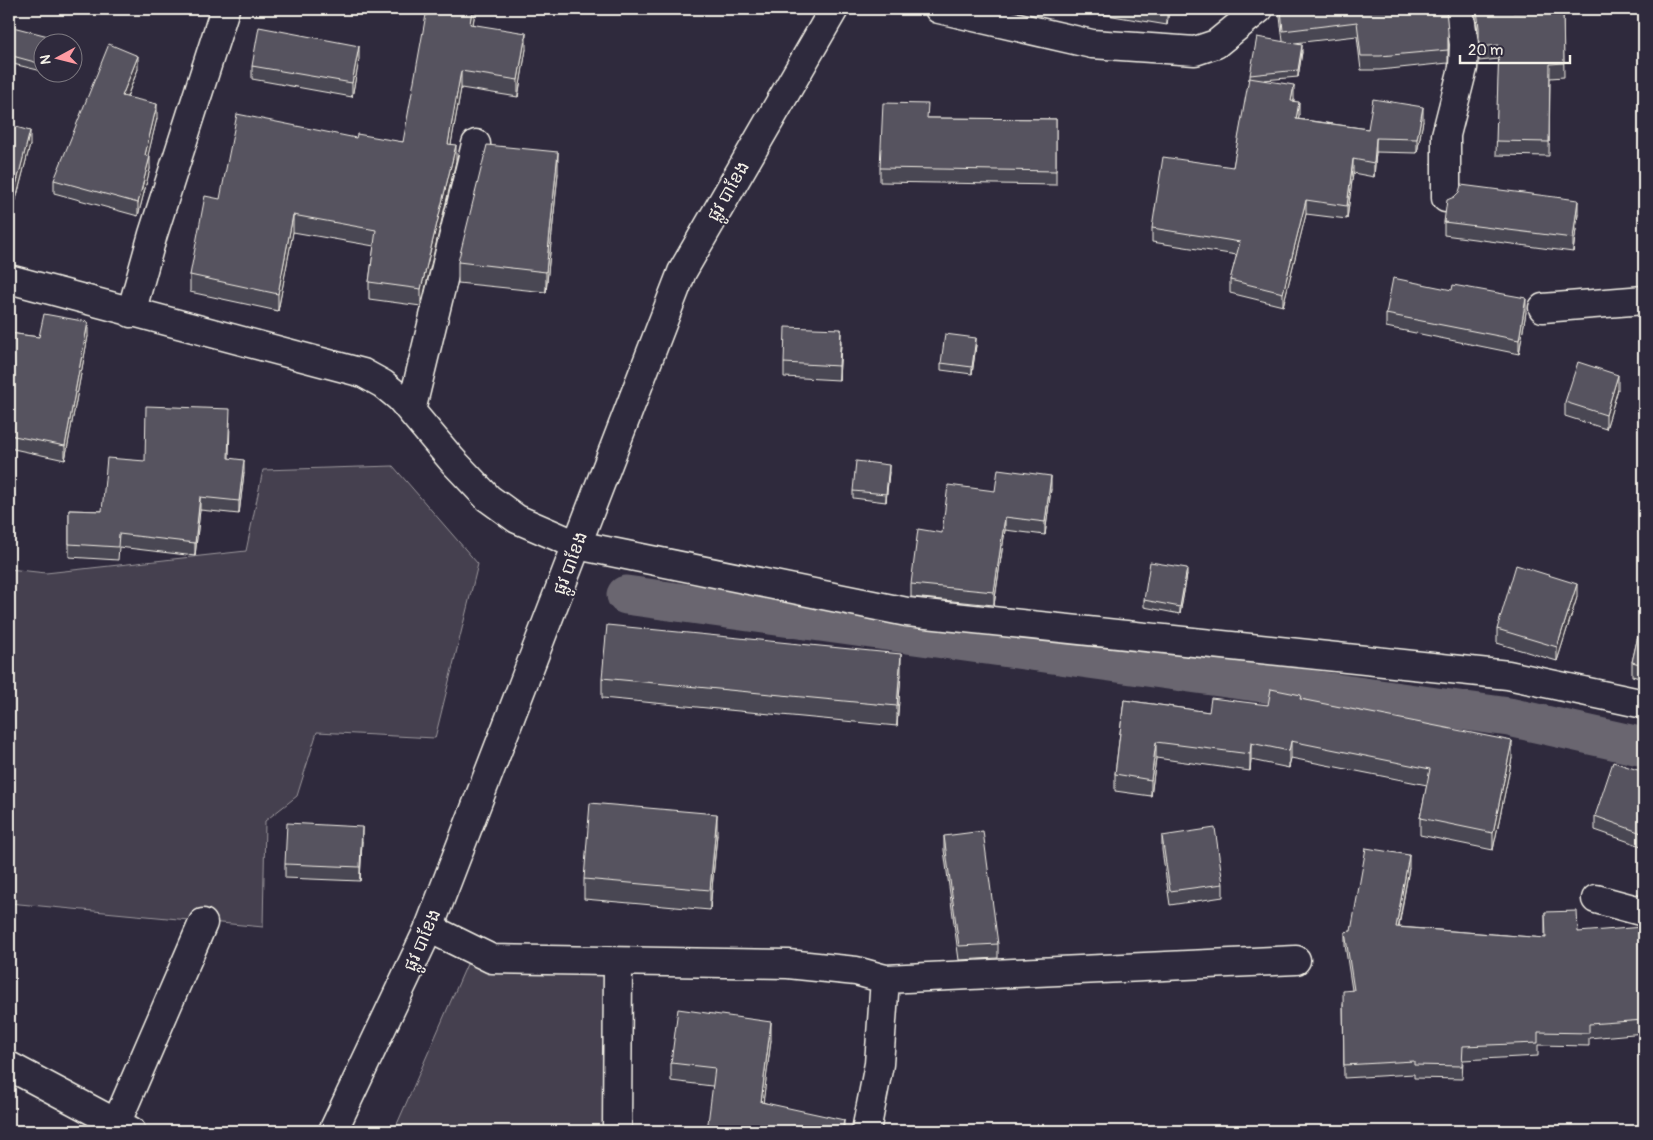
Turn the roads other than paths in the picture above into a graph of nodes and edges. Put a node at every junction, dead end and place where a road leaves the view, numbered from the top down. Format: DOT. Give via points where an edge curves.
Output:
graph roads {
  1 [pos="225,9"];
  2 [pos="834,9"];
  3 [pos="939,9"];
  4 [pos="1259,9"];
  5 [pos="1459,9"];
  6 [pos="476,144"];
  7 [pos="1446,198"];
  8 [pos="9,279"];
  9 [pos="1644,300"];
  10 [pos="1543,308"];
  11 [pos="131,313"];
  12 [pos="410,410"];
  13 [pos="576,545"];
  14 [pos="1644,704"];
  15 [pos="1596,899"];
  16 [pos="1644,912"];
  17 [pos="203,923"];
  18 [pos="429,928"];
  19 [pos="1296,960"];
  20 [pos="618,963"];
  21 [pos="885,979"];
  22 [pos="9,1066"];
  23 [pos="124,1128"];
  24 [pos="333,1131"];
  25 [pos="617,1131"];
  26 [pos="866,1131"];
  1 -- 11 [label="street"];
  2 -- 13 [label="street, ផ្លូវ បាខែង" via="682,272"];
  3 -- 4 [label="street" via="1092,44 1195,51 1216,44"];
  5 -- 7 [label="street" via="1464,44 1463,68 1446,135"];
  6 -- 12 [label="street"];
  8 -- 11 [label="street"];
  9 -- 10 [label="street"];
  11 -- 12 [label="street" via="363,373 383,384"];
  12 -- 13 [label="street" via="488,498 517,519"];
  13 -- 14 [label="street" via="906,612 1508,675"];
  13 -- 18 [label="street, ផ្លូវ បាខែង"];
  15 -- 16 [label="street"];
  17 -- 23 [label="street"];
  18 -- 20 [label="street" via="492,959"];
  18 -- 24 [label="street, ផ្លូវ បាខែង"];
  19 -- 21 [label="street"];
  20 -- 21 [label="street" via="788,964"];
  20 -- 25 [label="street"];
  21 -- 26 [label="street" via="879,1064"];
  22 -- 23 [label="street"];
}
